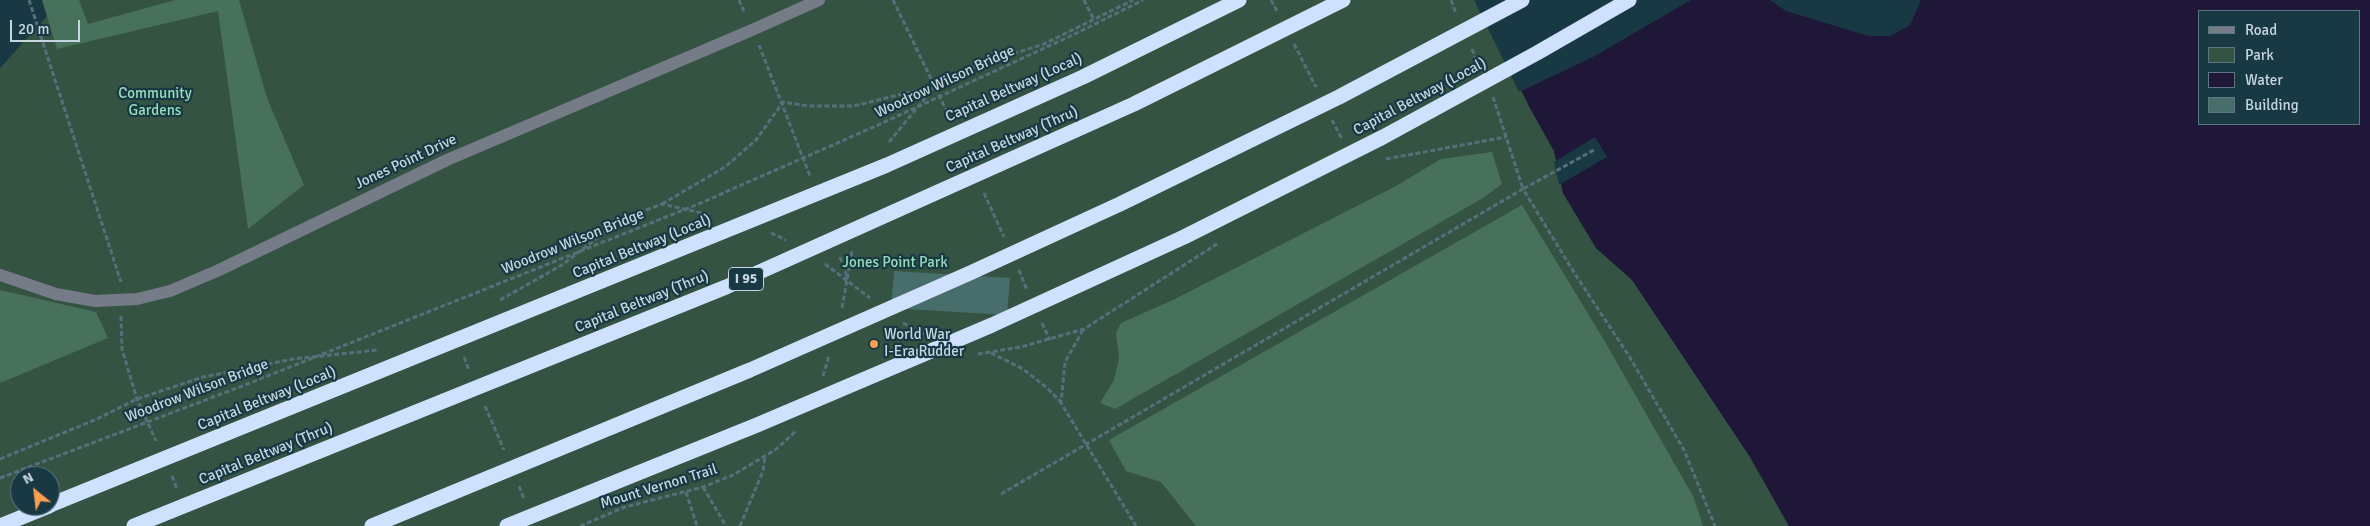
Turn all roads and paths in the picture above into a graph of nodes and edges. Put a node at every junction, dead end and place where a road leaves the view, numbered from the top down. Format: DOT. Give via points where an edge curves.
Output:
graph roads {
  1 [pos="29,0"];
  2 [pos="739,0"];
  3 [pos="819,0"];
  4 [pos="893,0"];
  5 [pos="1084,0"];
  6 [pos="1134,0"];
  7 [pos="1143,0"];
  8 [pos="1239,0"];
  9 [pos="1272,0"];
  10 [pos="1343,0"];
  11 [pos="1522,0"];
  12 [pos="1629,0"];
  13 [pos="1280,18"];
  14 [pos="1094,20"];
  15 [pos="752,30"];
  16 [pos="1289,35"];
  17 [pos="935,86"];
  18 [pos="1320,96"];
  19 [pos="783,102"];
  20 [pos="1329,114"];
  21 [pos="952,122"];
  22 [pos="1342,140"];
  23 [pos="886,148"];
  24 [pos="1594,150"];
  25 [pos="810,177"];
  26 [pos="980,186"];
  27 [pos="1524,189"];
  28 [pos="662,204"];
  29 [pos="1005,240"];
  30 [pos="853,242"];
  31 [pos="838,252"];
  32 [pos="1017,267"];
  33 [pos="0,275"];
  34 [pos="849,280"];
  35 [pos="1030,295"];
  36 [pos="122,300"];
  37 [pos="839,318"];
  38 [pos="1042,322"];
  39 [pos="1084,329"];
  40 [pos="1050,340"];
  41 [pos="462,352"];
  42 [pos="991,352"];
  43 [pos="830,354"];
  44 [pos="473,379"];
  45 [pos="820,385"];
  46 [pos="481,397"];
  47 [pos="1061,403"];
  48 [pos="800,426"];
  49 [pos="157,444"];
  50 [pos="1085,444"];
  51 [pos="765,456"];
  52 [pos="507,458"];
  53 [pos="170,472"];
  54 [pos="0,478"];
  55 [pos="518,484"];
  56 [pos="703,487"];
  57 [pos="178,490"];
  58 [pos="686,492"];
  59 [pos="1001,494"];
  60 [pos="525,501"];
  61 [pos="60,502"];
  62 [pos="24,516"];
  63 [pos="0,526"];
  64 [pos="134,526"];
  65 [pos="372,526"];
  66 [pos="507,526"];
  67 [pos="580,526"];
  68 [pos="697,526"];
  69 [pos="726,526"];
  70 [pos="740,526"];
  71 [pos="1136,526"];
  72 [pos="1715,526"];
  1 -- 36 [label="path" via="122,284"];
  2 -- 15 [label="path"];
  3 -- 15 [label="street, Jones Point Drive"];
  4 -- 17 [label="path"];
  5 -- 14 [label="path"];
  6 -- 14 [label="path"];
  7 -- 54 [label="path, Woodrow Wilson Bridge, bridge" via="1077,34 696,205 245,385"];
  8 -- 61 [label="highway, Capital Beltway (Local), bridge" via="1083,77 887,165"];
  9 -- 13 [label="path"];
  10 -- 64 [label="highway, Capital Beltway (Thru) / I 95, bridge" via="1134,104 726,287"];
  11 -- 65 [label="highway, bridge" via="1339,97 1127,201 750,370"];
  12 -- 66 [label="highway, Capital Beltway (Local), bridge" via="1383,137 1184,237 757,425"];
  14 -- 17 [label="path" via="1044,44 983,63"];
  15 -- 19 [label="path"];
  15 -- 36 [label="street, Jones Point Drive" via="447,160 193,282 154,296"];
  16 -- 18 [label="path"];
  17 -- 19 [label="path" via="854,106 808,106"];
  17 -- 21 [label="path"];
  17 -- 23 [label="path"];
  19 -- 25 [label="path"];
  19 -- 28 [label="path" via="756,140 725,167"];
  20 -- 22 [label="path"];
  24 -- 27 [label="path"];
  26 -- 29 [label="path"];
  27 -- 50 [label="path"];
  27 -- 72 [label="path" via="1684,450"];
  30 -- 34 [label="path"];
  31 -- 34 [label="path"];
  32 -- 35 [label="path"];
  33 -- 36 [label="street, Jones Point Drive" via="75,299"];
  34 -- 37 [label="path"];
  36 -- 49 [label="path" via="122,349 137,399"];
  38 -- 40 [label="path"];
  39 -- 47 [label="path" via="1065,362"];
  41 -- 44 [label="path"];
  42 -- 47 [label="path" via="1023,369"];
  43 -- 45 [label="path"];
  46 -- 52 [label="path"];
  47 -- 50 [label="path"];
  48 -- 51 [label="path, Mount Vernon Trail" via="788,440"];
  50 -- 59 [label="path"];
  50 -- 71 [label="path"];
  51 -- 56 [label="path, Mount Vernon Trail" via="733,475"];
  51 -- 70 [label="path" via="763,471"];
  53 -- 57 [label="path"];
  55 -- 60 [label="path"];
  56 -- 58 [label="path, Mount Vernon Trail"];
  56 -- 69 [label="path"];
  58 -- 67 [label="path, Mount Vernon Trail" via="625,507"];
  58 -- 68 [label="path"];
  62 -- 63 [label="highway, Capital Beltway (Local)"];
}
